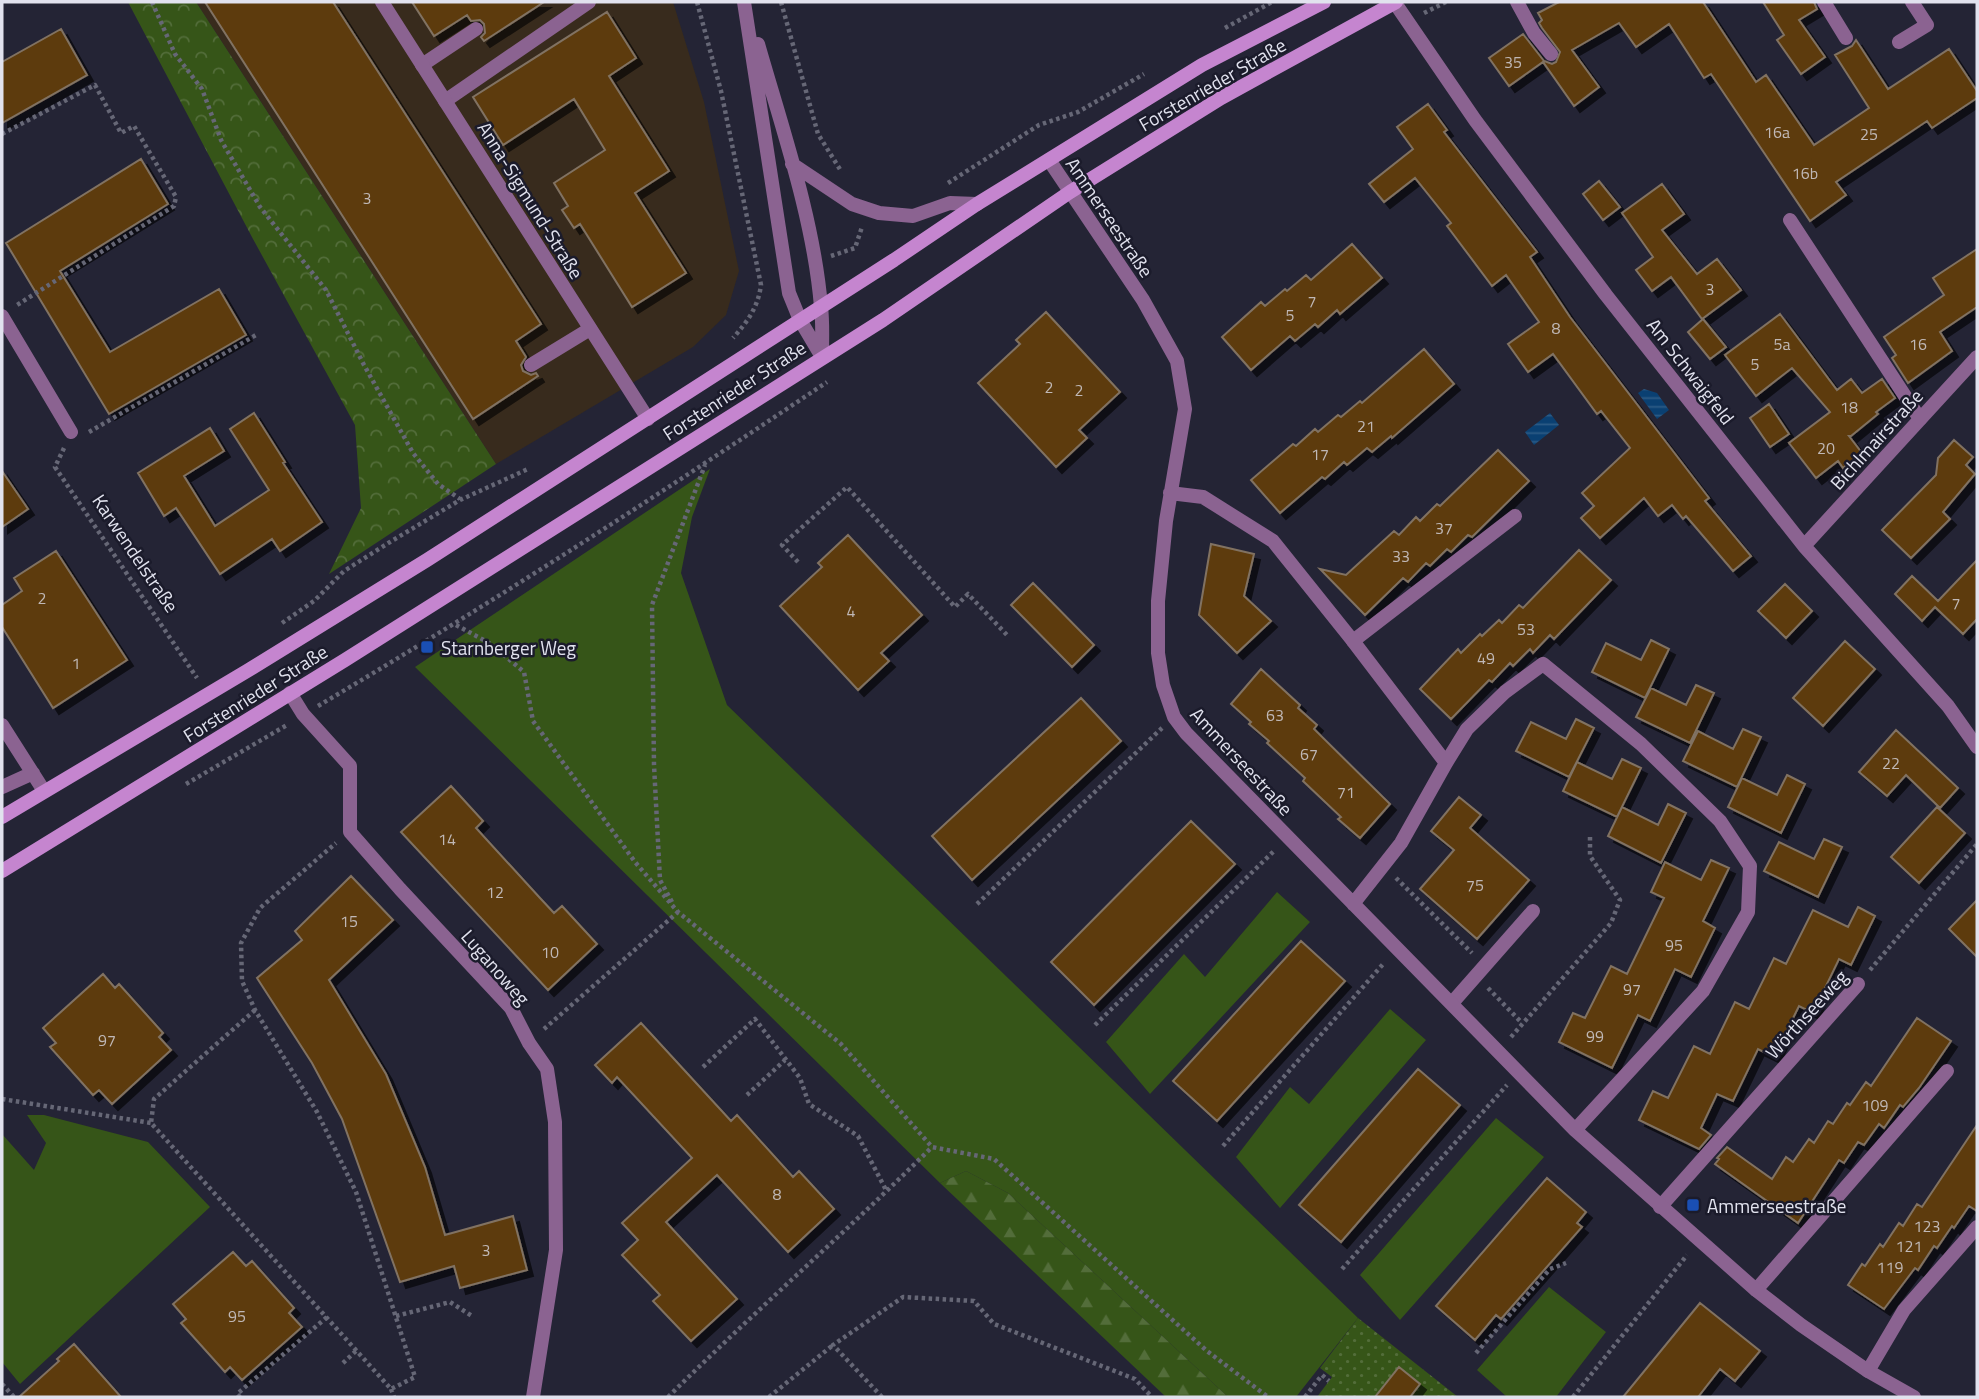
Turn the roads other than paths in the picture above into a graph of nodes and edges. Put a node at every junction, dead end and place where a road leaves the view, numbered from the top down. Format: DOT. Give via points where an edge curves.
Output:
graph roads {
  1 [pos="382,2"];
  2 [pos="589,2"];
  3 [pos="745,2"];
  4 [pos="1324,2"];
  5 [pos="1396,2"];
  6 [pos="1517,2"];
  7 [pos="1824,2"];
  8 [pos="1912,2"];
  9 [pos="476,29"];
  10 [pos="1846,38"];
  11 [pos="1899,42"];
  12 [pos="1551,54"];
  13 [pos="422,65"];
  14 [pos="445,101"];
  15 [pos="1049,160"];
  16 [pos="792,164"];
  17 [pos="1070,192"];
  18 [pos="977,204"];
  19 [pos="1790,220"];
  20 [pos="821,306"];
  21 [pos="8,312"];
  22 [pos="800,320"];
  23 [pos="590,329"];
  24 [pos="822,357"];
  25 [pos="1977,357"];
  26 [pos="531,365"];
  27 [pos="648,419"];
  28 [pos="1920,419"];
  29 [pos="71,432"];
  30 [pos="1170,493"];
  31 [pos="1515,516"];
  32 [pos="1804,546"];
  33 [pos="1353,641"];
  34 [pos="290,693"];
  35 [pos="2,725"];
  36 [pos="1977,747"];
  37 [pos="1446,763"];
  38 [pos="33,774"];
  39 [pos="2,787"];
  40 [pos="44,791"];
  41 [pos="2,817"];
  42 [pos="2,871"];
  43 [pos="1353,904"];
  44 [pos="1533,911"];
  45 [pos="1858,984"];
  46 [pos="1452,1003"];
  47 [pos="1947,1071"];
  48 [pos="1575,1130"];
  49 [pos="1660,1207"];
  50 [pos="1977,1227"];
  51 [pos="1756,1290"];
  52 [pos="1868,1371"];
  53 [pos="533,1397"];
  54 [pos="1914,1397"];
  1 -- 13 [label="street, Anna-Sigmund-Straße"];
  2 -- 14 [label="street"];
  3 -- 16 [label="street"];
  3 -- 22 [label="street" via="789,293"];
  4 -- 15 [label="main road, Forstenrieder Straße" via="1202,65"];
  5 -- 17 [label="main road, Forstenrieder Straße" via="1221,98"];
  5 -- 32 [label="street, Am Schwaigfeld" via="1475,120 1606,295"];
  6 -- 12 [label="street"];
  7 -- 10 [label="street"];
  8 -- 11 [label="street" via="1927,25"];
  9 -- 13 [label="street"];
  13 -- 14 [label="street, Anna-Sigmund-Straße"];
  14 -- 23 [label="street, Anna-Sigmund-Straße"];
  15 -- 17 [label="street, Ammerseestraße"];
  15 -- 18 [label="main road, Forstenrieder Straße"];
  16 -- 18 [label="street" via="852,204 879,213 913,216 950,203"];
  16 -- 20 [label="street" via="815,259"];
  17 -- 24 [label="main road, Forstenrieder Straße"];
  17 -- 30 [label="street, Ammerseestraße" via="1143,300 1177,361 1185,409"];
  18 -- 20 [label="main road, Forstenrieder Straße"];
  19 -- 28 [label="street"];
  20 -- 22 [label="main road, Forstenrieder Straße"];
  20 -- 24 [label="street"];
  21 -- 29 [label="street"];
  22 -- 24 [label="street"];
  22 -- 27 [label="main road, Forstenrieder Straße"];
  23 -- 26 [label="street"];
  23 -- 27 [label="street, Anna-Sigmund-Straße"];
  24 -- 34 [label="main road, Forstenrieder Straße"];
  25 -- 28 [label="street, Bichlmairstraße"];
  27 -- 40 [label="main road, Forstenrieder Straße" via="427,560"];
  28 -- 32 [label="street, Bichlmairstraße"];
  30 -- 33 [label="street" via="1203,497 1273,541"];
  30 -- 43 [label="street, Ammerseestraße" via="1158,601 1158,653 1174,717"];
  31 -- 33 [label="street"];
  32 -- 36 [label="street, Am Schwaigfeld" via="1948,706"];
  33 -- 37 [label="street"];
  34 -- 42 [label="main road, Forstenrieder Straße"];
  34 -- 53 [label="street, Luganoweg" via="350,766 350,831 511,1008 547,1069 555,1122 556,1250"];
  35 -- 38 [label="street"];
  37 -- 43 [label="street" via="1401,843"];
  37 -- 48 [label="street" via="1467,729 1543,664 1641,744 1710,811 1750,866 1748,912 1703,991"];
  38 -- 39 [label="street"];
  38 -- 40 [label="street"];
  40 -- 41 [label="main road, Forstenrieder Straße"];
  43 -- 46 [label="street, Ammerseestraße"];
  44 -- 46 [label="street"];
  45 -- 49 [label="street, Wörthseeweg"];
  46 -- 48 [label="street, Ammerseestraße"];
  47 -- 51 [label="street"];
  48 -- 49 [label="street, Ammerseestraße"];
  49 -- 51 [label="street, Ammerseestraße"];
  50 -- 52 [label="street" via="1904,1311"];
  51 -- 52 [label="street, Ammerseestraße"];
  52 -- 54 [label="street, Ammerseestraße"];
}
